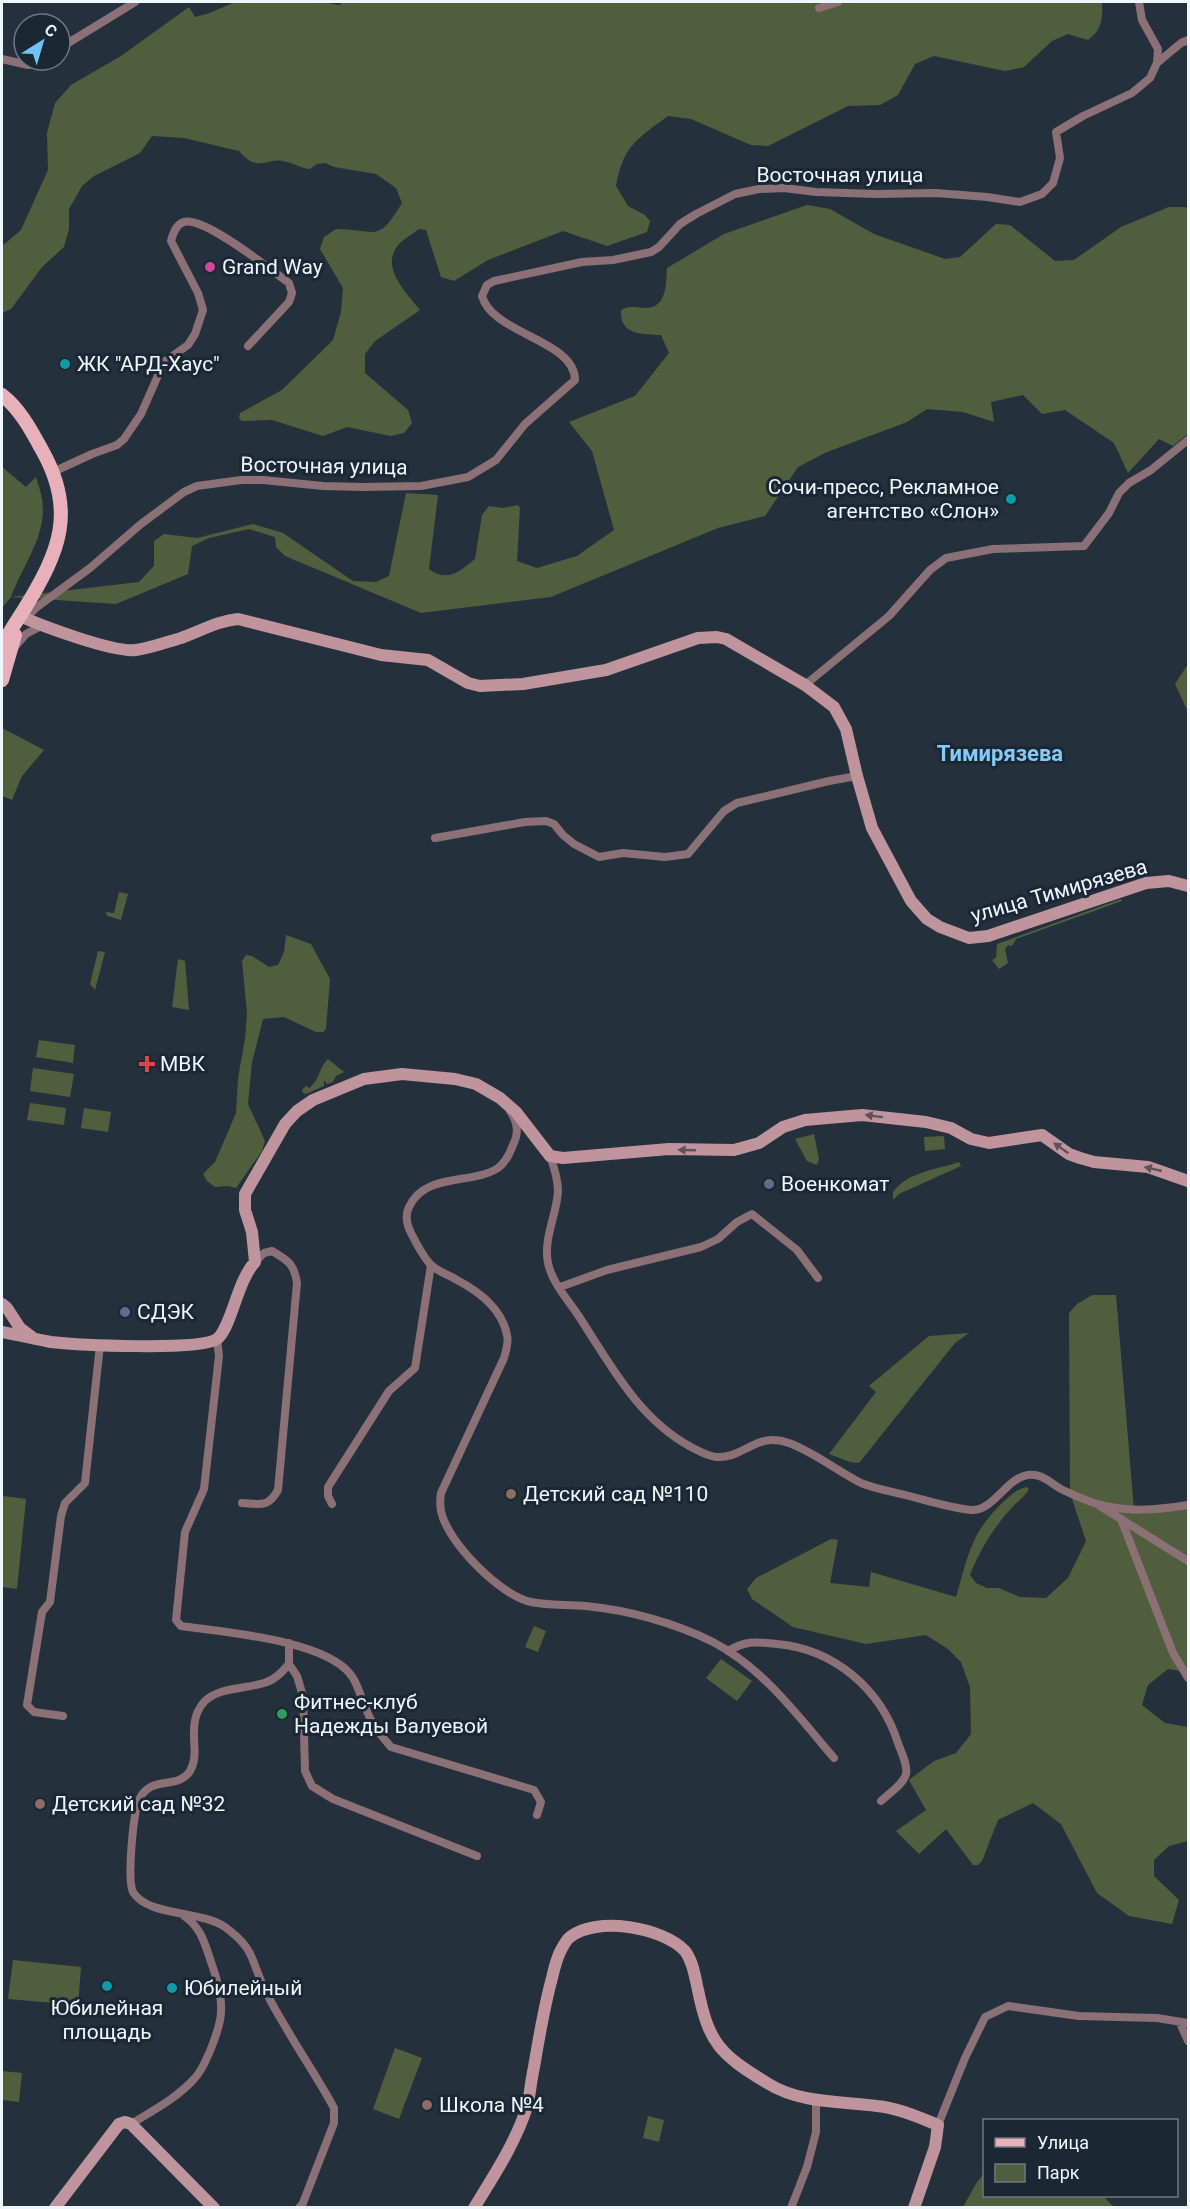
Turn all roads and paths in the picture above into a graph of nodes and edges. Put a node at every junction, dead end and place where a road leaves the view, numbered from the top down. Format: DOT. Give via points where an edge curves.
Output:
graph roads {
  1 [pos="135,2"];
  2 [pos="838,2"];
  3 [pos="1139,2"];
  4 [pos="819,8"];
  5 [pos="1188,40"];
  6 [pos="72,41"];
  7 [pos="1157,63"];
  8 [pos="248,346"];
  9 [pos="2,395"];
  10 [pos="1188,440"];
  11 [pos="53,472"];
  12 [pos="20,620"];
  13 [pos="43,625"];
  14 [pos="2,637"];
  15 [pos="4,654"];
  16 [pos="2,680"];
  17 [pos="805,685"];
  18 [pos="857,776"];
  19 [pos="435,838"];
  20 [pos="1188,886"];
  21 [pos="500,1098"];
  22 [pos="550,1156"];
  23 [pos="1188,1181"];
  24 [pos="255,1262"];
  25 [pos="431,1266"];
  26 [pos="818,1278"];
  27 [pos="560,1287"];
  28 [pos="2,1304"];
  29 [pos="12,1317"];
  30 [pos="2,1332"];
  31 [pos="36,1339"];
  32 [pos="217,1339"];
  33 [pos="100,1345"];
  34 [pos="242,1503"];
  35 [pos="1094,1503"];
  36 [pos="332,1504"];
  37 [pos="1188,1505"];
  38 [pos="1121,1519"];
  39 [pos="1188,1561"];
  40 [pos="289,1643"];
  41 [pos="728,1651"];
  42 [pos="289,1664"];
  43 [pos="1188,1678"];
  44 [pos="63,1716"];
  45 [pos="834,1758"];
  46 [pos="881,1801"];
  47 [pos="537,1815"];
  48 [pos="477,1856"];
  49 [pos="177,1912"];
  50 [pos="1184,2023"];
  51 [pos="1188,2041"];
  52 [pos="816,2101"];
  53 [pos="131,2124"];
  54 [pos="938,2125"];
  55 [pos="55,2208"];
  56 [pos="214,2208"];
  57 [pos="299,2208"];
  58 [pos="474,2208"];
  59 [pos="791,2208"];
  60 [pos="914,2208"];
  1 -- 6 [label="street"];
  2 -- 4 [label="street"];
  3 -- 7 [label="street" via="1142,20 1158,49"];
  5 -- 7 [label="street, Восточная улица"];
  7 -- 12 [label="street, Восточная улица" via="1141,87 1056,132 1060,158 1053,183 1042,194 1020,202 936,193 759,189 735,194 696,214 651,252 494,281 482,296 488,307 567,361 575,374 574,380 525,424 490,465 468,477 421,486 323,486 263,480 197,486 149,518"];
  8 -- 11 [label="street" via="290,302 289,283 216,231 185,221 178,225 171,241 198,293 202,310 195,334 188,345 164,362 141,414 124,439"];
  9 -- 11 [label="main road" via="21,415"];
  10 -- 17 [label="street" via="1119,493 1084,546 993,549 946,558 930,570 889,616"];
  11 -- 12 [label="main road" via="61,497 61,535"];
  12 -- 13 [label="street, улица Тимирязева"];
  12 -- 14 [label="street"];
  12 -- 15 [label="main road"];
  13 -- 15 [label="street"];
  13 -- 17 [label="street, улица Тимирязева" via="135,651 222,620 238,619 381,655 428,660 480,686 523,684 606,670 698,638 717,637 740,646"];
  15 -- 16 [label="main road"];
  17 -- 18 [label="street, улица Тимирязева" via="834,707 842,719"];
  18 -- 19 [label="street" via="737,803 724,811 688,854 665,857 623,853 599,857 546,821"];
  18 -- 20 [label="street, улица Тимирязева" via="872,828 910,901 927,919 969,938 988,936 1146,883 1169,881"];
  21 -- 22 [label="street"];
  21 -- 24 [label="street" via="476,1084 402,1074 368,1078 313,1100 285,1124 245,1194"];
  21 -- 25 [label="street" via="518,1128 506,1159 483,1174 432,1185 409,1206 406,1222"];
  23 -- 22 [label="street, one-way" via="1148,1167 1080,1158 1042,1136 989,1143 926,1122 862,1115 805,1120 783,1127 759,1143 734,1150 669,1149"];
  22 -- 27 [label="street" via="558,1191 548,1263"];
  24 -- 32 [label="street" via="244,1276 225,1328"];
  24 -- 34 [label="street" via="272,1251 295,1269 297,1283 278,1491 264,1505"];
  25 -- 36 [label="street" via="415,1368 389,1391 328,1487 327,1496"];
  25 -- 41 [label="street" via="482,1296 500,1314 508,1337 504,1358 441,1493 441,1514 465,1555 498,1584 531,1602 588,1606 649,1619 687,1631"];
  26 -- 27 [label="street" via="798,1250 752,1214 701,1247 607,1270"];
  27 -- 35 [label="street" via="642,1407 662,1428 705,1454 725,1456 765,1440 779,1440 861,1482 935,1504 981,1508 1026,1475 1046,1479"];
  28 -- 29 [label="street"];
  29 -- 30 [label="street" via="10,1326"];
  29 -- 31 [label="street"];
  30 -- 31 [label="street"];
  31 -- 33 [label="street"];
  32 -- 33 [label="street" via="203,1344"];
  32 -- 40 [label="street" via="219,1356 204,1489 185,1532 176,1620 181,1626"];
  33 -- 44 [label="street" via="85,1483 65,1503 61,1516 50,1602 42,1612 27,1705 34,1712"];
  35 -- 37 [label="street" via="1146,1511"];
  35 -- 38 [label="street"];
  38 -- 39 [label="street"];
  38 -- 43 [label="street" via="1173,1653"];
  40 -- 42 [label="street"];
  40 -- 47 [label="street" via="331,1659 351,1674 367,1712 391,1747 534,1790 541,1802"];
  41 -- 45 [label="street" via="767,1682"];
  41 -- 46 [label="street" via="750,1641 809,1650 851,1672 872,1692 894,1729 907,1770 904,1779"];
  42 -- 48 [label="street" via="303,1695 304,1771 312,1786 333,1799"];
  42 -- 49 [label="street" via="266,1683 209,1698 197,1713 193,1763 185,1778 160,1782 141,1796 135,1810 132,1890 151,1906"];
  49 -- 53 [label="street" via="193,1921 202,1934 215,1972 221,2012 210,2052 195,2078"];
  49 -- 57 [label="street" via="218,1922 240,1938 252,1955 264,1989 334,2108 334,2123 323,2155"];
  50 -- 51 [label="street"];
  50 -- 54 [label="street" via="1156,2018 1079,2016 1008,2006 985,2017"];
  52 -- 54 [label="street" via="878,2106"];
  52 -- 58 [label="street" via="770,2085 726,2055 713,2041 692,1964 676,1944 638,1929 616,1926 584,1930 569,1937 560,1952 548,1992 527,2106 514,2142"];
  52 -- 59 [label="street" via="816,2132"];
  53 -- 55 [label="street" via="119,2124"];
  53 -- 56 [label="street"];
  54 -- 60 [label="street" via="935,2147"];
}
